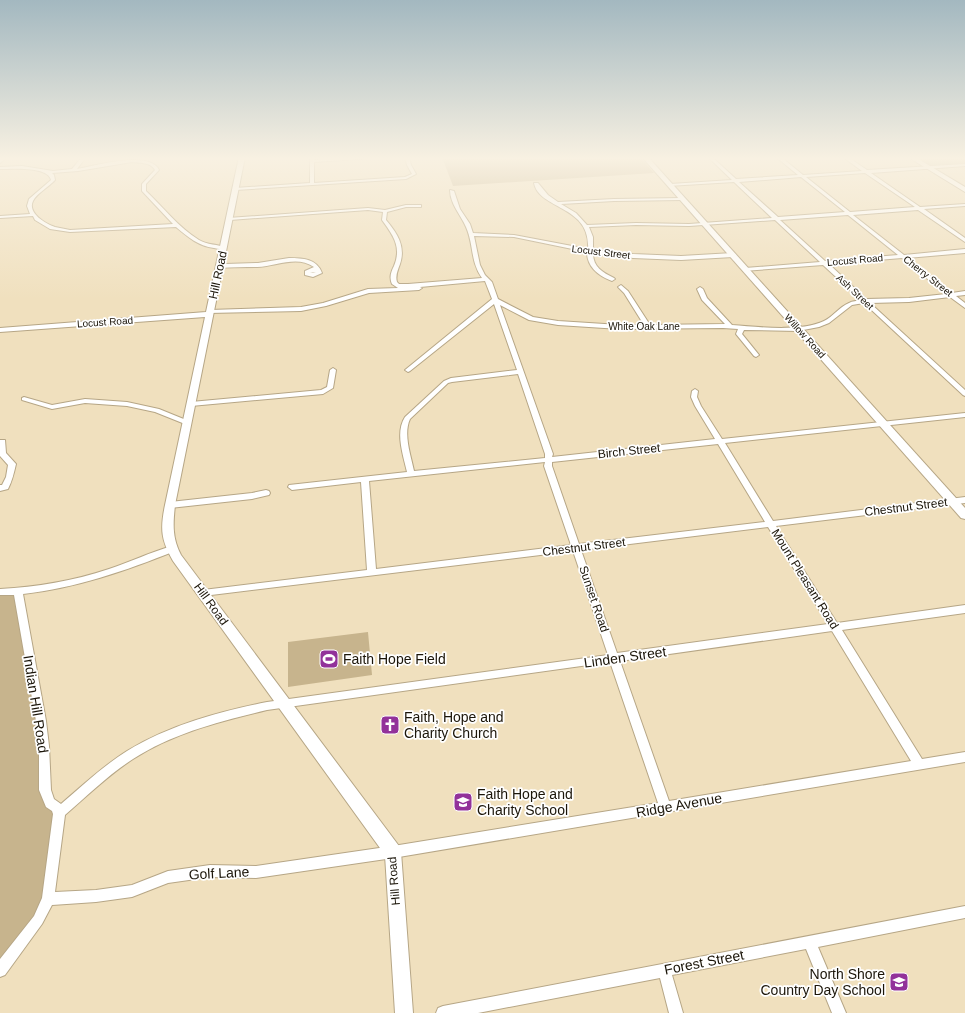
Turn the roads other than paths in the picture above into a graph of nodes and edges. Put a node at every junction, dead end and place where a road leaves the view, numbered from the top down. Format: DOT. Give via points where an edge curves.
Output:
graph roads {
  1 [pos="30,204"];
  2 [pos="157,204"];
  3 [pos="232,204"];
  4 [pos="456,204"];
  5 [pos="560,204"];
  6 [pos="687,204"];
  7 [pos="761,204"];
  8 [pos="838,204"];
  9 [pos="914,204"];
  10 [pos="965,205"];
  11 [pos="420,206"];
  12 [pos="919,208"];
  13 [pos="385,211"];
  14 [pos="849,213"];
  15 [pos="34,215"];
  16 [pos="0,217"];
  17 [pos="230,218"];
  18 [pos="777,219"];
  19 [pos="705,224"];
  20 [pos="177,225"];
  21 [pos="587,226"];
  22 [pos="472,234"];
  23 [pos="965,240"];
  24 [pos="223,248"];
  25 [pos="591,251"];
  26 [pos="965,251"];
  27 [pos="733,255"];
  28 [pos="903,256"];
  29 [pos="824,263"];
  30 [pos="220,266"];
  31 [pos="316,270"];
  32 [pos="745,270"];
  33 [pos="486,279"];
  34 [pos="612,279"];
  35 [pos="620,287"];
  36 [pos="419,288"];
  37 [pos="700,289"];
  38 [pos="965,293"];
  39 [pos="951,295"];
  40 [pos="495,300"];
  41 [pos="864,301"];
  42 [pos="965,306"];
  43 [pos="210,313"];
  44 [pos="730,326"];
  45 [pos="648,327"];
  46 [pos="742,328"];
  47 [pos="798,329"];
  48 [pos="0,330"];
  49 [pos="756,355"];
  50 [pos="333,370"];
  51 [pos="408,370"];
  52 [pos="520,372"];
  53 [pos="695,391"];
  54 [pos="965,394"];
  55 [pos="24,399"];
  56 [pos="191,404"];
  57 [pos="965,415"];
  58 [pos="187,422"];
  59 [pos="884,424"];
  60 [pos="720,441"];
  61 [pos="2,442"];
  62 [pos="548,460"];
  63 [pos="411,474"];
  64 [pos="366,479"];
  65 [pos="292,487"];
  66 [pos="0,488"];
  67 [pos="266,493"];
  68 [pos="965,500"];
  69 [pos="953,502"];
  70 [pos="170,505"];
  71 [pos="965,515"];
  72 [pos="771,524"];
  73 [pos="577,548"];
  74 [pos="172,549"];
  75 [pos="372,573"];
  76 [pos="0,592"];
  77 [pos="18,592"];
  78 [pos="203,593"];
  79 [pos="965,609"];
  80 [pos="835,628"];
  81 [pos="615,658"];
  82 [pos="284,704"];
  83 [pos="965,757"];
  84 [pos="920,764"];
  85 [pos="665,807"];
  86 [pos="59,813"];
  87 [pos="393,852"];
  88 [pos="48,899"];
  89 [pos="965,912"];
  90 [pos="809,942"];
  91 [pos="0,970"];
  92 [pos="664,970"];
  93 [pos="404,1013"];
  94 [pos="443,1013"];
  95 [pos="676,1013"];
  96 [pos="840,1013"];
  1 -- 15 [label="street"];
  2 -- 20 [label="street"];
  3 -- 17 [label="street, Hill Road"];
  4 -- 22 [label="street, Sunset Road"];
  5 -- 21 [label="street"];
  6 -- 19 [label="street, Willow Road"];
  7 -- 18 [label="street, Ash Street"];
  8 -- 14 [label="street, Cherry Street"];
  9 -- 12 [label="street"];
  10 -- 12 [label="street"];
  11 -- 13 [label="street"];
  12 -- 14 [label="street"];
  12 -- 23 [label="street"];
  13 -- 17 [label="street" via="368,209"];
  13 -- 33 [label="street" via="384,220 398,237 400,246 399,260 393,272 395,285"];
  14 -- 18 [label="street"];
  14 -- 28 [label="street, Cherry Street"];
  15 -- 16 [label="street"];
  15 -- 20 [label="street" via="48,226 63,230"];
  17 -- 24 [label="street, Hill Road"];
  18 -- 19 [label="street"];
  18 -- 29 [label="street, Ash Street"];
  19 -- 21 [label="street"];
  19 -- 27 [label="street, Willow Road"];
  20 -- 24 [label="street" via="199,243"];
  21 -- 25 [label="street" via="592,241"];
  22 -- 25 [label="street, Locust Street" via="514,236"];
  22 -- 33 [label="street, Sunset Road" via="474,257"];
  24 -- 30 [label="street, Hill Road"];
  25 -- 27 [label="street, Locust Street" via="666,258"];
  25 -- 34 [label="street" via="589,258 592,265"];
  26 -- 28 [label="street, Locust Road"];
  27 -- 32 [label="street, Willow Road"];
  28 -- 29 [label="street, Locust Road"];
  28 -- 39 [label="street, Cherry Street"];
  29 -- 32 [label="street, Locust Road"];
  29 -- 41 [label="street, Ash Street"];
  30 -- 31 [label="street" via="259,265 296,260 313,264"];
  30 -- 43 [label="street, Hill Road"];
  32 -- 47 [label="street, Willow Road"];
  33 -- 40 [label="street, Sunset Road"];
  35 -- 45 [label="street" via="626,292"];
  36 -- 43 [label="street" via="368,291 324,305 301,309"];
  37 -- 44 [label="street" via="704,299"];
  38 -- 39 [label="street, White Oak Lane"];
  39 -- 41 [label="street, White Oak Lane" via="909,300"];
  39 -- 42 [label="street, Cherry Street"];
  40 -- 45 [label="street, White Oak Lane" via="530,319 591,326"];
  40 -- 51 [label="street"];
  40 -- 52 [label="street, Sunset Road"];
  41 -- 47 [label="street, White Oak Lane" via="850,304 827,322"];
  41 -- 54 [label="street, Ash Street"];
  43 -- 48 [label="street, Locust Road"];
  43 -- 56 [label="street, Hill Road"];
  44 -- 45 [label="street, White Oak Lane"];
  44 -- 46 [label="street, White Oak Lane"];
  46 -- 47 [label="street, White Oak Lane"];
  46 -- 49 [label="street" via="739,334"];
  47 -- 59 [label="street, Willow Road"];
  50 -- 56 [label="street" via="330,388 323,392"];
  52 -- 62 [label="street, Sunset Road" via="549,454"];
  52 -- 63 [label="street" via="446,382 404,421"];
  53 -- 60 [label="street, Mount Pleasant Road" via="694,397 698,406"];
  55 -- 58 [label="street" via="52,407 85,401 127,404 157,410"];
  56 -- 58 [label="street, Hill Road"];
  57 -- 59 [label="street, Birch Street"];
  58 -- 70 [label="street, Hill Road"];
  59 -- 60 [label="street, Birch Street"];
  59 -- 69 [label="street, Willow Road"];
  60 -- 62 [label="street, Birch Street"];
  60 -- 72 [label="street, Mount Pleasant Road"];
  61 -- 66 [label="street" via="2,454 12,464 5,487"];
  62 -- 63 [label="street, Birch Street"];
  62 -- 73 [label="street, Sunset Road"];
  63 -- 64 [label="street, Birch Street"];
  64 -- 65 [label="street, Birch Street"];
  64 -- 75 [label="street"];
  67 -- 70 [label="street"];
  68 -- 69 [label="street, Chestnut Street"];
  69 -- 71 [label="street, Willow Road"];
  69 -- 72 [label="street, Chestnut Street"];
  70 -- 74 [label="street, Hill Road" via="166,533"];
  72 -- 73 [label="street, Chestnut Street"];
  72 -- 80 [label="street, Mount Pleasant Road"];
  73 -- 75 [label="street, Chestnut Street"];
  73 -- 81 [label="street, Sunset Road"];
  74 -- 77 [label="street" via="67,584"];
  74 -- 78 [label="street, Hill Road"];
  75 -- 78 [label="street, Chestnut Street"];
  76 -- 77 [label="street"];
  77 -- 86 [label="street, Indian Hill Road" via="41,721 45,790 50,803"];
  78 -- 82 [label="street, Hill Road"];
  79 -- 80 [label="street, Linden Street"];
  80 -- 81 [label="street, Linden Street"];
  80 -- 84 [label="street, Mount Pleasant Road"];
  81 -- 82 [label="street, Linden Street"];
  81 -- 85 [label="street, Sunset Road"];
  82 -- 86 [label="street" via="207,720 153,742 108,771"];
  82 -- 87 [label="street, Hill Road"];
  83 -- 84 [label="street, Ridge Avenue"];
  84 -- 85 [label="street, Ridge Avenue"];
  85 -- 87 [label="street, Ridge Avenue"];
  86 -- 88 [label="street"];
  87 -- 88 [label="street, Golf Lane" via="256,872 210,871 168,877 132,891"];
  87 -- 93 [label="street, Hill Road"];
  88 -- 91 [label="street" via="38,920"];
  89 -- 90 [label="street, Forest Street"];
  90 -- 92 [label="street, Forest Street"];
  90 -- 96 [label="street"];
  92 -- 94 [label="street, Forest Street"];
  92 -- 95 [label="street"];
}
